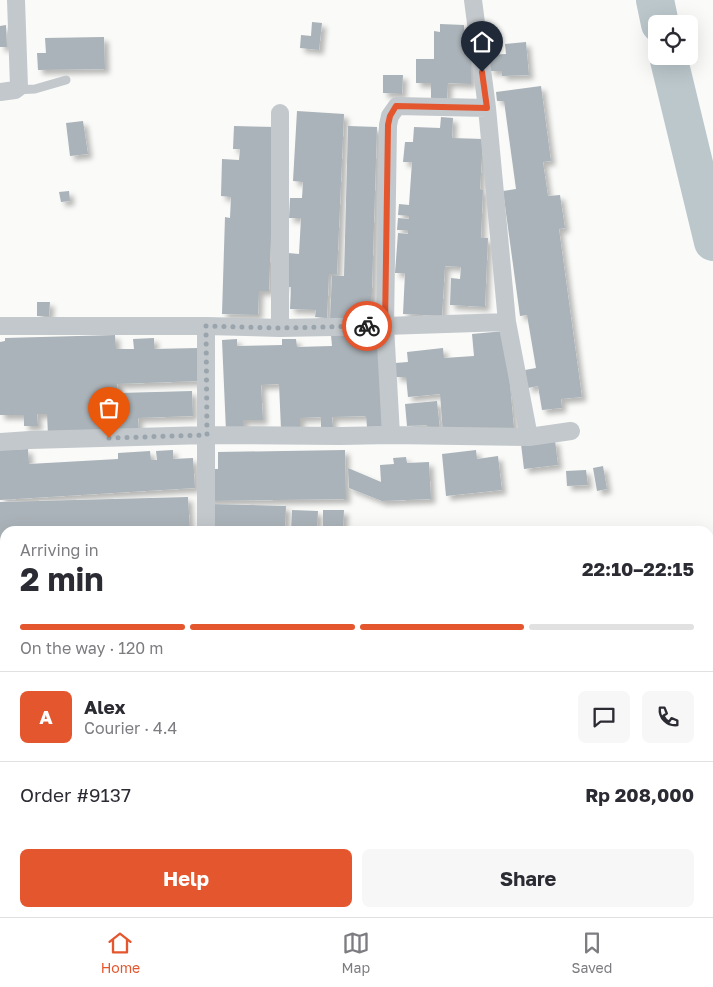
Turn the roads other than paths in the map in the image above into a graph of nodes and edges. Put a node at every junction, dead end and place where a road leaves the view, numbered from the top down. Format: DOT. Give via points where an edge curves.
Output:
graph roads {
  1 [pos="16,0"];
  2 [pos="473,0"];
  3 [pos="66,80"];
  4 [pos="8,91"];
  5 [pos="487,108"];
  6 [pos="280,113"];
  7 [pos="507,322"];
  8 [pos="0,326"];
  9 [pos="206,326"];
  10 [pos="385,326"];
  11 [pos="280,328"];
  12 [pos="571,431"];
  13 [pos="207,435"];
  14 [pos="391,435"];
  15 [pos="530,436"];
  16 [pos="0,442"];
  17 [pos="206,526"];
  1 -- 4 [label="street" via="19,86"];
  2 -- 5 [label="street"];
  3 -- 4 [label="lane" via="35,89"];
  5 -- 7 [label="street"];
  5 -- 10 [label="street" via="396,106 390,116"];
  6 -- 11 [label="street"];
  7 -- 10 [label="street"];
  7 -- 15 [label="street"];
  8 -- 9 [label="street"];
  9 -- 11 [label="street"];
  9 -- 13 [label="street"];
  10 -- 11 [label="street"];
  10 -- 14 [label="street"];
  12 -- 15 [label="street"];
  13 -- 14 [label="street"];
  13 -- 16 [label="street"];
  13 -- 17 [label="street"];
  14 -- 15 [label="street"];
}
